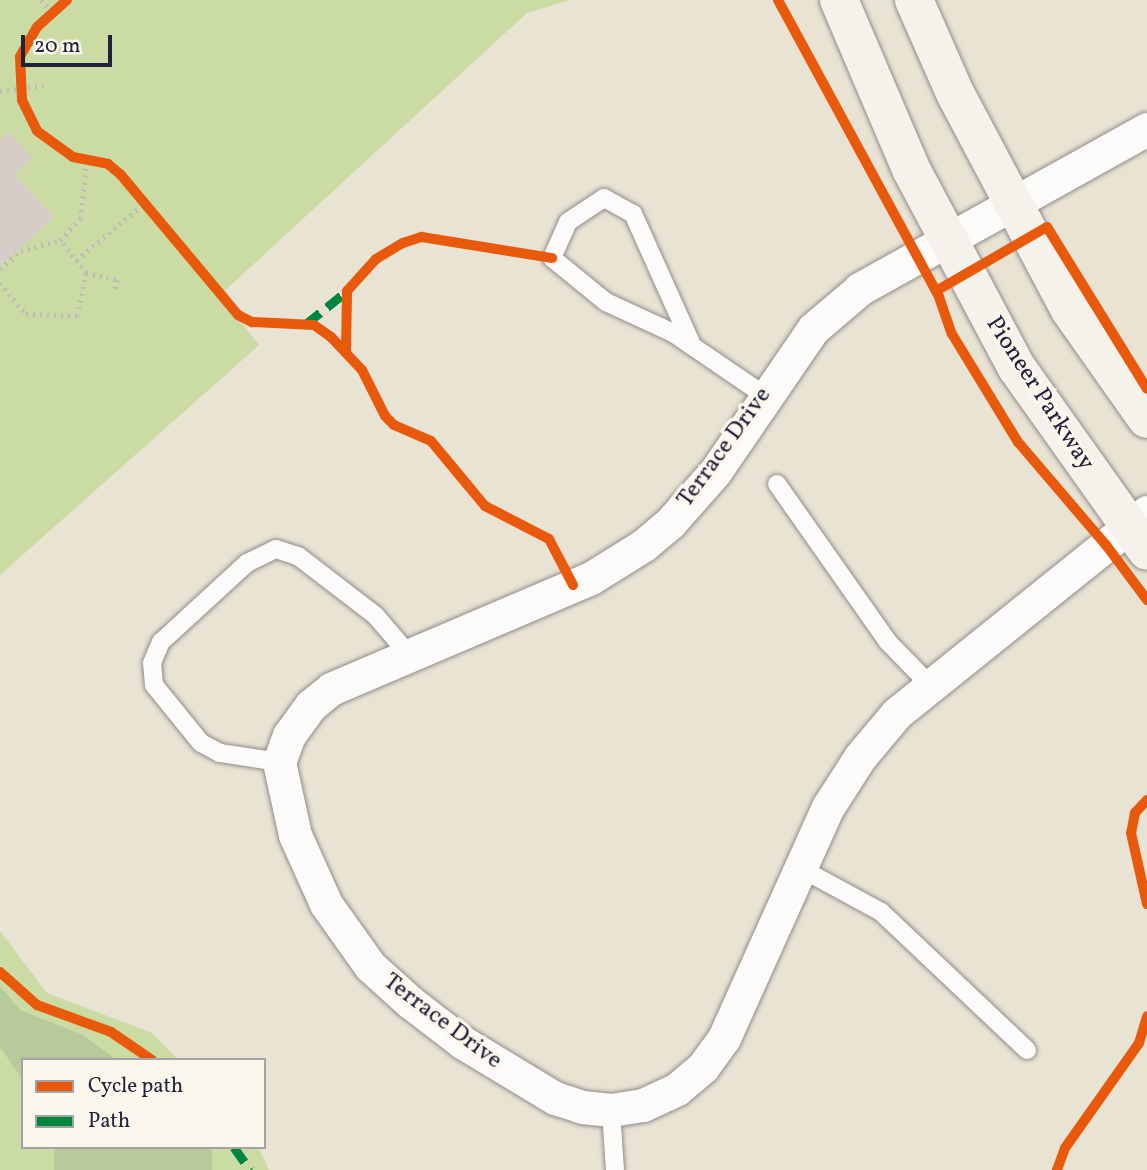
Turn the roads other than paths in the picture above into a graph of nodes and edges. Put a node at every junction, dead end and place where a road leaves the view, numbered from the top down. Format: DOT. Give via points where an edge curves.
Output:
graph roads {
  1 [pos="839,0"];
  2 [pos="914,0"];
  3 [pos="1147,129"];
  4 [pos="1013,206"];
  5 [pos="949,242"];
  6 [pos="692,345"];
  7 [pos="764,395"];
  8 [pos="1147,419"];
  9 [pos="777,484"];
  10 [pos="1140,530"];
  11 [pos="410,656"];
  12 [pos="929,684"];
  13 [pos="279,762"];
  14 [pos="800,869"];
  15 [pos="1027,1050"];
  16 [pos="611,1110"];
  17 [pos="615,1170"];
  1 -- 5 [label="street, Pioneer Parkway" via="911,169"];
  2 -- 4 [label="street"];
  3 -- 4 [label="street, Terrace Drive"];
  4 -- 5 [label="street, Terrace Drive"];
  4 -- 8 [label="street" via="1070,310"];
  5 -- 7 [label="street, Terrace Drive" via="860,289 813,329"];
  5 -- 10 [label="street, Pioneer Parkway" via="1017,368"];
  6 -- 6 [label="lane" via="606,302 552,258 568,222 604,198 634,214"];
  6 -- 7 [label="lane"];
  7 -- 11 [label="street, Terrace Drive" via="715,472 644,545 592,578"];
  9 -- 12 [label="lane" via="888,642"];
  10 -- 12 [label="street, Terrace Drive"];
  11 -- 13 [label="street, Terrace Drive" via="331,689 311,705 289,735"];
  11 -- 13 [label="lane" via="375,615 298,556 276,550 247,563 161,642 152,663 154,685 201,743 220,753"];
  12 -- 14 [label="street, Terrace Drive" via="860,757 828,807"];
  13 -- 16 [label="street, Terrace Drive" via="295,835 320,893 370,966 462,1042 512,1075 582,1107"];
  14 -- 15 [label="lane" via="881,912"];
  14 -- 16 [label="street, Terrace Drive" via="724,1038 702,1067 654,1100"];
  16 -- 17 [label="lane"];
}
